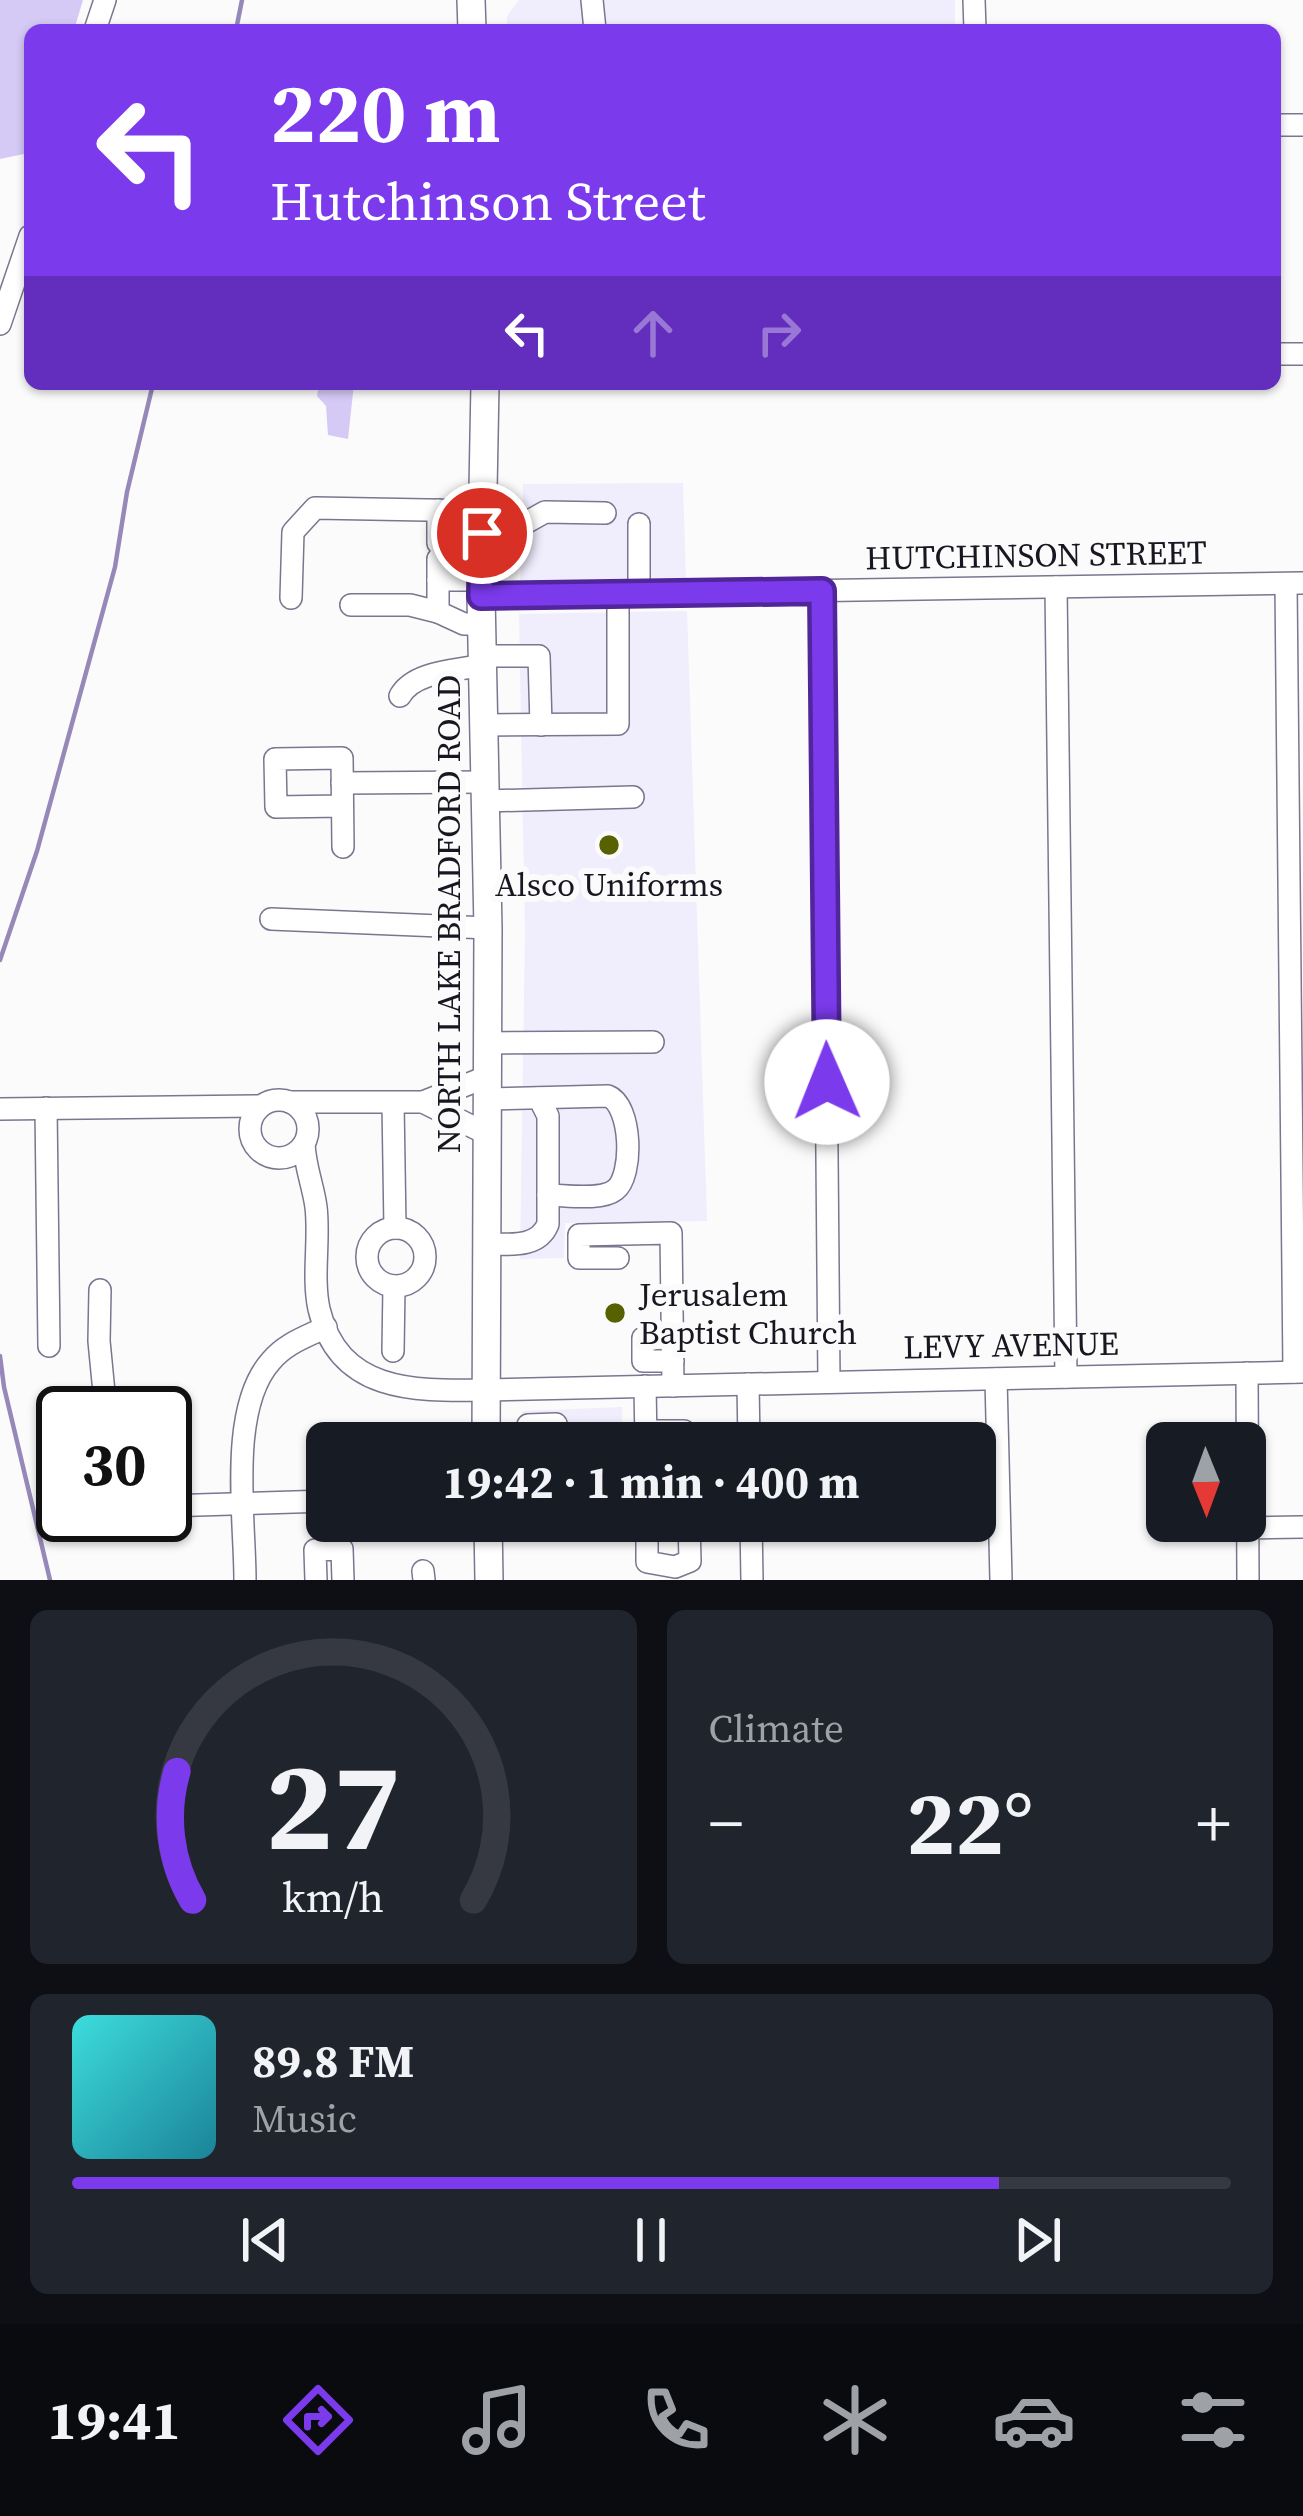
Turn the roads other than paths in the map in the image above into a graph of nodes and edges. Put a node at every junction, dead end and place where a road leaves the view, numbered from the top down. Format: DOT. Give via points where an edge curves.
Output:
graph roads {
  1 [pos="24,254"];
  2 [pos="0,324"];
  3 [pos="485,390"];
  4 [pos="438,510"];
  5 [pos="604,513"];
  6 [pos="482,522"];
  7 [pos="639,524"];
  8 [pos="438,561"];
  9 [pos="1294,584"];
  10 [pos="1056,587"];
  11 [pos="822,591"];
  12 [pos="629,594"];
  13 [pos="291,598"];
  14 [pos="482,600"];
  15 [pos="350,605"];
  16 [pos="438,612"];
  17 [pos="483,660"];
  18 [pos="400,696"];
  19 [pos="484,725"];
  20 [pos="542,725"];
  21 [pos="486,791"];
  22 [pos="633,797"];
  23 [pos="343,848"];
  24 [pos="271,920"];
  25 [pos="488,928"];
  26 [pos="653,1042"];
  27 [pos="486,1043"];
  28 [pos="486,1088"];
  29 [pos="539,1098"];
  30 [pos="290,1102"];
  31 [pos="423,1102"];
  32 [pos="393,1103"];
  33 [pos="340,1104"];
  34 [pos="222,1106"];
  35 [pos="262,1106"];
  36 [pos="46,1108"];
  37 [pos="4,1109"];
  38 [pos="250,1133"];
  39 [pos="485,1133"];
  40 [pos="306,1139"];
  41 [pos="279,1157"];
  42 [pos="306,1175"];
  43 [pos="548,1196"];
  44 [pos="394,1228"];
  45 [pos="485,1244"];
  46 [pos="619,1258"];
  47 [pos="394,1286"];
  48 [pos="100,1290"];
  49 [pos="326,1327"];
  50 [pos="643,1338"];
  51 [pos="49,1346"];
  52 [pos="393,1351"];
  53 [pos="673,1361"];
  54 [pos="1298,1372"];
  55 [pos="1247,1373"];
  56 [pos="1066,1377"];
  57 [pos="996,1379"];
  58 [pos="830,1382"];
  59 [pos="748,1384"];
  60 [pos="103,1386"];
  61 [pos="645,1386"];
  62 [pos="673,1386"];
  63 [pos="543,1389"];
  64 [pos="485,1390"];
  65 [pos="486,1422"];
  66 [pos="540,1422"];
  67 [pos="646,1422"];
  68 [pos="749,1422"];
  69 [pos="1247,1422"];
  70 [pos="306,1502"];
  71 [pos="192,1506"];
  72 [pos="244,1506"];
  73 [pos="1303,1527"];
  74 [pos="1266,1528"];
  75 [pos="488,1542"];
  76 [pos="647,1542"];
  77 [pos="690,1542"];
  78 [pos="751,1542"];
  79 [pos="1248,1542"];
  80 [pos="245,1580"];
  81 [pos="316,1580"];
  82 [pos="343,1580"];
  83 [pos="489,1580"];
  84 [pos="752,1580"];
  85 [pos="1001,1580"];
  86 [pos="1248,1580"];
  1 -- 2 [label="street"];
  3 -- 6 [label="main road, NORTH LAKE BRADFORD ROAD"];
  4 -- 6 [label="street"];
  4 -- 8 [label="street"];
  4 -- 13 [label="street" via="315,508 292,532"];
  5 -- 6 [label="street" via="545,512 511,531"];
  6 -- 14 [label="main road, NORTH LAKE BRADFORD ROAD"];
  7 -- 12 [label="street"];
  8 -- 14 [label="street, HUTCHINSON STREET"];
  8 -- 16 [label="street"];
  9 -- 10 [label="street, HUTCHINSON STREET"];
  9 -- 54 [label="street"];
  10 -- 11 [label="street, HUTCHINSON STREET"];
  10 -- 56 [label="street"];
  11 -- 12 [label="street, HUTCHINSON STREET"];
  11 -- 58 [label="street"];
  12 -- 14 [label="street, HUTCHINSON STREET"];
  12 -- 20 [label="street" via="618,724"];
  14 -- 16 [label="street" via="464,624"];
  14 -- 17 [label="main road, NORTH LAKE BRADFORD ROAD"];
  15 -- 16 [label="street"];
  17 -- 18 [label="street" via="416,680"];
  17 -- 19 [label="main road, NORTH LAKE BRADFORD ROAD"];
  17 -- 20 [label="street" via="539,656"];
  19 -- 20 [label="street"];
  19 -- 21 [label="main road, NORTH LAKE BRADFORD ROAD"];
  21 -- 22 [label="street"];
  21 -- 23 [label="street" via="342,795"];
  21 -- 25 [label="main road, NORTH LAKE BRADFORD ROAD"];
  24 -- 25 [label="street"];
  25 -- 27 [label="main road, NORTH LAKE BRADFORD ROAD"];
  26 -- 27 [label="street"];
  27 -- 28 [label="main road, NORTH LAKE BRADFORD ROAD"];
  28 -- 29 [label="street"];
  28 -- 31 [label="street"];
  28 -- 39 [label="main road, NORTH LAKE BRADFORD ROAD"];
  29 -- 43 [label="street" via="548,1116"];
  29 -- 43 [label="street" via="615,1098 627,1119 625,1177 617,1190"];
  30 -- 33 [label="street"];
  30 -- 35 [label="street"];
  30 -- 40 [label="street" via="305,1115"];
  31 -- 32 [label="street"];
  31 -- 39 [label="street"];
  32 -- 33 [label="street"];
  32 -- 44 [label="street"];
  33 -- 40 [label="street"];
  34 -- 35 [label="street"];
  34 -- 36 [label="street"];
  34 -- 38 [label="street"];
  35 -- 38 [label="street"];
  36 -- 37 [label="street"];
  36 -- 51 [label="street"];
  38 -- 41 [label="street" via="260,1150"];
  39 -- 45 [label="main road, NORTH LAKE BRADFORD ROAD"];
  40 -- 41 [label="street"];
  40 -- 42 [label="street"];
  41 -- 42 [label="street"];
  42 -- 49 [label="street"];
  43 -- 45 [label="street" via="545,1233 531,1242"];
  44 -- 47 [label="street" via="377,1235 368,1252 376,1278"];
  44 -- 47 [label="street" via="413,1233 425,1258 412,1281"];
  45 -- 64 [label="main road, NORTH LAKE BRADFORD ROAD"];
  46 -- 53 [label="street" via="579,1258 579,1235 671,1233"];
  47 -- 52 [label="street"];
  48 -- 60 [label="street"];
  49 -- 64 [label="street, LEVY AVENUE" via="350,1365 388,1386"];
  49 -- 72 [label="street" via="289,1344 258,1378 244,1427"];
  50 -- 53 [label="street" via="644,1361"];
  53 -- 62 [label="street"];
  54 -- 55 [label="street, LEVY AVENUE"];
  55 -- 56 [label="street, LEVY AVENUE"];
  55 -- 69 [label="street"];
  56 -- 57 [label="street, LEVY AVENUE"];
  57 -- 58 [label="street, LEVY AVENUE"];
  57 -- 85 [label="street"];
  58 -- 59 [label="street, LEVY AVENUE"];
  59 -- 62 [label="street, LEVY AVENUE"];
  59 -- 68 [label="street"];
  61 -- 62 [label="street, LEVY AVENUE"];
  61 -- 63 [label="street, LEVY AVENUE"];
  61 -- 67 [label="street"];
  63 -- 64 [label="street, LEVY AVENUE"];
  63 -- 66 [label="street"];
  64 -- 65 [label="main road, NORTH LAKE BRADFORD ROAD"];
  70 -- 72 [label="street"];
  71 -- 72 [label="street"];
  72 -- 80 [label="street"];
  73 -- 74 [label="street"];
  75 -- 83 [label="main road"];
  76 -- 77 [label="street" via="647,1562 675,1568 690,1561"];
  78 -- 84 [label="street"];
  79 -- 86 [label="street"];
  81 -- 82 [label="street" via="315,1550 342,1549"];
}
